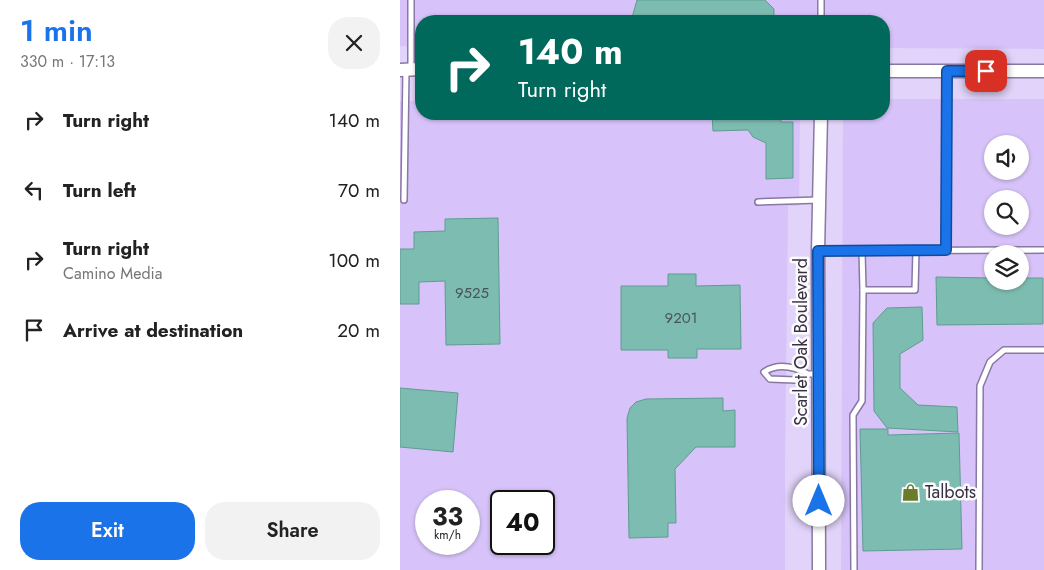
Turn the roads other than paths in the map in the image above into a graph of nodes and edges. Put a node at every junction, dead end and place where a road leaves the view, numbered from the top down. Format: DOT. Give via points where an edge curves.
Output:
graph roads {
  1 [pos="411,0"];
  2 [pos="821,0"];
  3 [pos="821,15"];
  4 [pos="409,69"];
  5 [pos="890,71"];
  6 [pos="947,71"];
  7 [pos="1044,72"];
  8 [pos="821,120"];
  9 [pos="404,200"];
  10 [pos="819,200"];
  11 [pos="758,202"];
  12 [pos="916,250"];
  13 [pos="946,250"];
  14 [pos="1044,250"];
  15 [pos="818,251"];
  16 [pos="862,251"];
  17 [pos="863,290"];
  18 [pos="1044,350"];
  19 [pos="813,374"];
  20 [pos="819,570"];
  21 [pos="854,570"];
  22 [pos="979,570"];
  1 -- 4 [label="lane"];
  2 -- 3 [label="lane"];
  4 -- 9 [label="lane"];
  5 -- 6 [label="street"];
  6 -- 7 [label="street"];
  6 -- 13 [label="lane"];
  8 -- 10 [label="street, Scarlet Oak Boulevard"];
  10 -- 11 [label="lane"];
  10 -- 15 [label="street, Scarlet Oak Boulevard"];
  12 -- 13 [label="lane"];
  12 -- 16 [label="lane"];
  12 -- 17 [label="lane" via="916,290"];
  13 -- 14 [label="lane"];
  15 -- 16 [label="lane"];
  15 -- 19 [label="street, Scarlet Oak Boulevard"];
  16 -- 17 [label="lane"];
  17 -- 21 [label="lane" via="862,400 853,415"];
  18 -- 22 [label="lane" via="1004,350 990,362 980,386"];
  19 -- 19 [label="lane" via="795,367 772,367 762,372 770,379 795,380"];
  19 -- 20 [label="street, Scarlet Oak Boulevard"];
}
